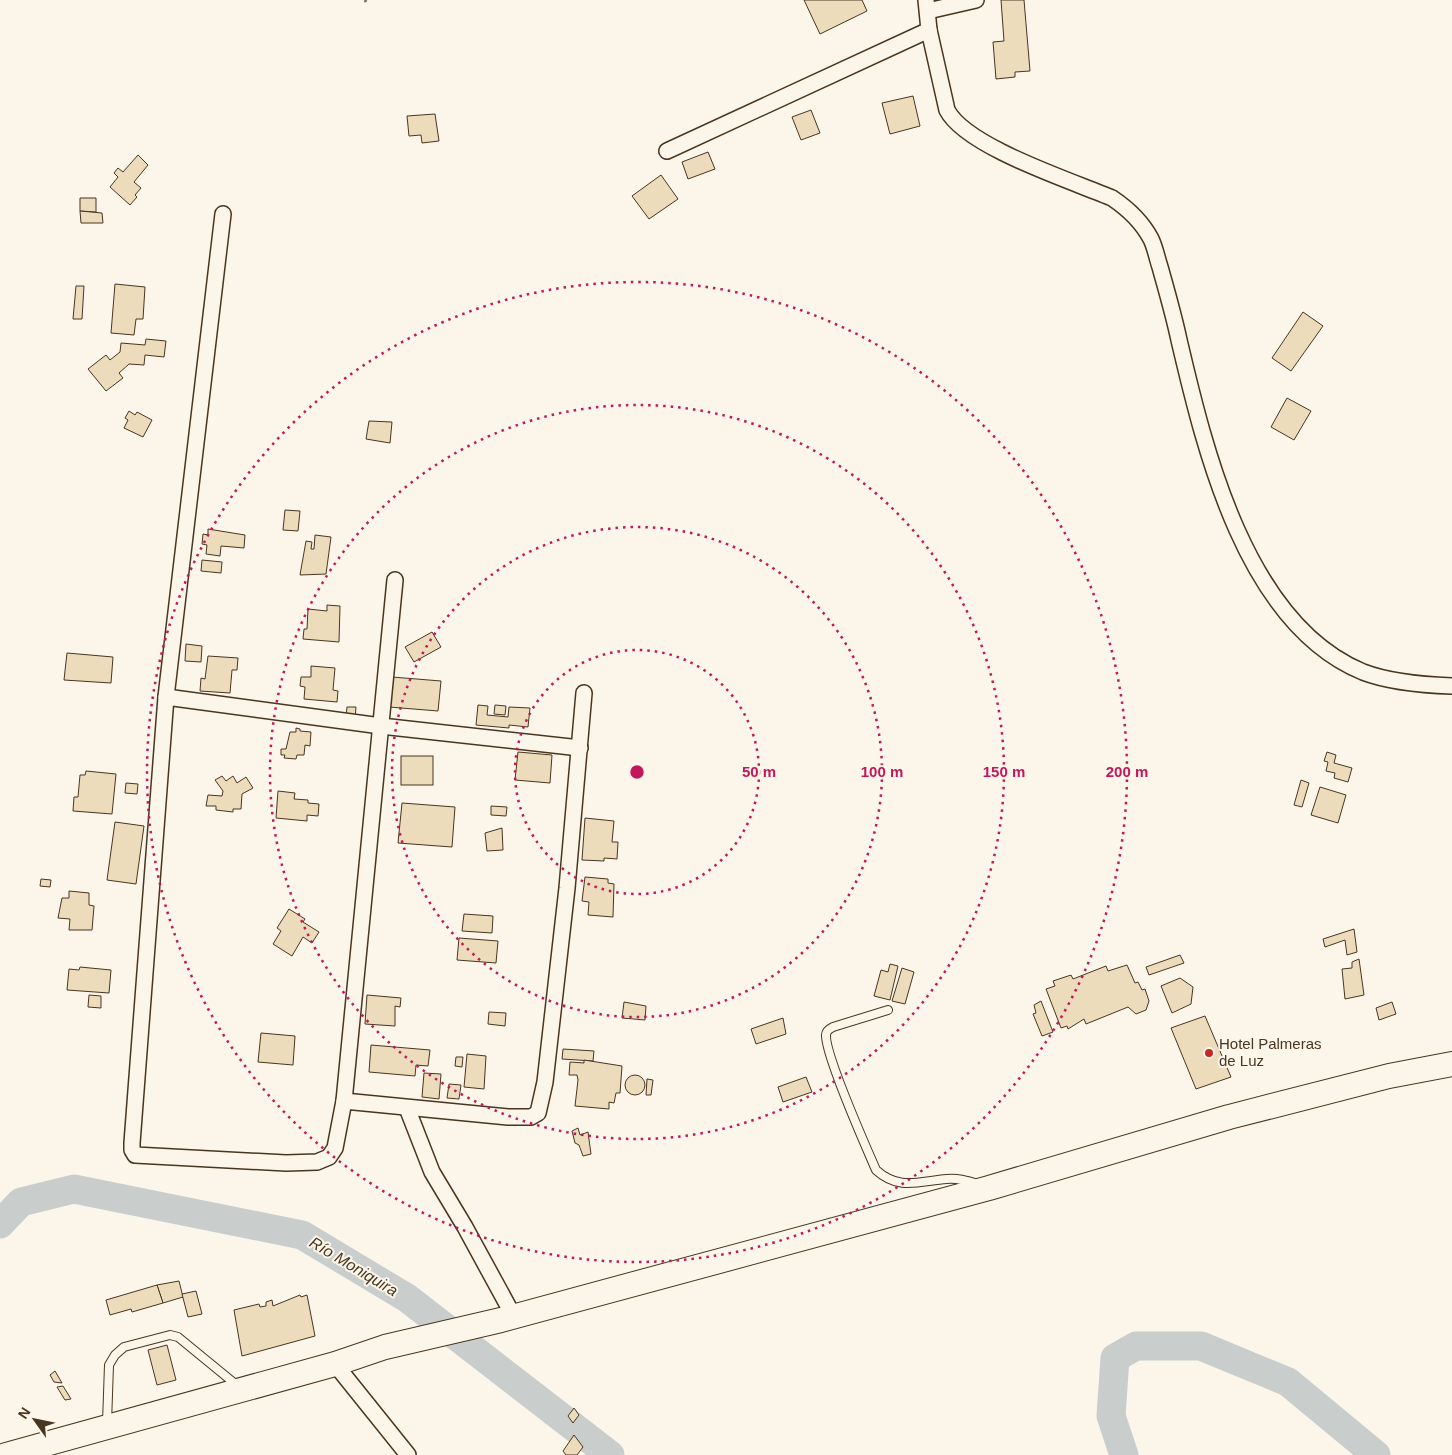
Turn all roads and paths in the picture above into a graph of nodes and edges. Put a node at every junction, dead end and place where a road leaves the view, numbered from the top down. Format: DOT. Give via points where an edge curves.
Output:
graph roads {
  1 [pos="976,0"];
  2 [pos="927,6"];
  3 [pos="929,30"];
  4 [pos="667,151"];
  5 [pos="222,214"];
  6 [pos="395,580"];
  7 [pos="1452,686"];
  8 [pos="584,693"];
  9 [pos="166,697"];
  10 [pos="382,726"];
  11 [pos="580,748"];
  12 [pos="888,1010"];
  13 [pos="1452,1064"];
  14 [pos="344,1101"];
  15 [pos="407,1108"];
  16 [pos="989,1188"];
  17 [pos="507,1318"];
  18 [pos="335,1364"];
  19 [pos="242,1390"];
  20 [pos="107,1427"];
  21 [pos="6,1455"];
  22 [pos="408,1455"];
  1 -- 2 [label="street"];
  2 -- 3 [label="street"];
  3 -- 4 [label="street"];
  3 -- 7 [label="street" via="947,110 962,130 994,149 1112,198 1127,209 1152,240 1220,487 1262,582 1287,616 1317,643 1362,671 1428,685"];
  5 -- 9 [label="street"];
  6 -- 10 [label="street"];
  8 -- 11 [label="street"];
  9 -- 10 [label="street"];
  9 -- 14 [label="street" via="132,1150 142,1156 317,1162 329,1157 335,1148"];
  10 -- 11 [label="street"];
  10 -- 14 [label="street"];
  11 -- 15 [label="street" via="568,888 540,1110 535,1116 516,1117"];
  12 -- 16 [label="lane" via="833,1027 827,1031 826,1037 834,1067 876,1170 900,1184 954,1179"];
  13 -- 16 [label="main road" via="1389,1076 1229,1117"];
  14 -- 15 [label="street"];
  15 -- 17 [label="street" via="432,1172 465,1227"];
  16 -- 17 [label="main road"];
  17 -- 18 [label="main road" via="385,1347"];
  18 -- 19 [label="main road"];
  18 -- 22 [label="street"];
  19 -- 20 [label="main road"];
  19 -- 20 [label="lane" via="178,1337 170,1336 124,1348 109,1365"];
  20 -- 21 [label="main road"];
}
